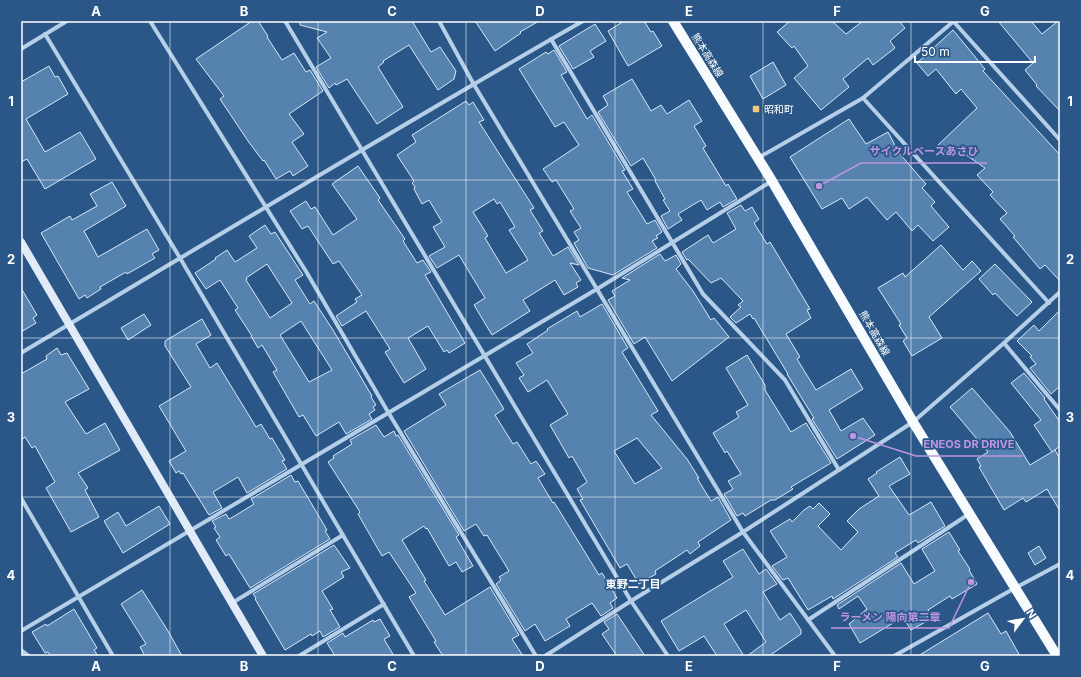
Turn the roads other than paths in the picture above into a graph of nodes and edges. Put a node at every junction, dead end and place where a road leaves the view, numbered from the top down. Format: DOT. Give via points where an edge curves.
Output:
graph roads {
  1 [pos="66,21"];
  2 [pos="150,21"];
  3 [pos="285,21"];
  4 [pos="439,21"];
  5 [pos="583,21"];
  6 [pos="673,21"];
  7 [pos="954,21"];
  8 [pos="46,34"];
  9 [pos="551,39"];
  10 [pos="21,49"];
  11 [pos="473,83"];
  12 [pos="863,98"];
  13 [pos="1060,140"];
  14 [pos="362,150"];
  15 [pos="758,158"];
  16 [pos="772,181"];
  17 [pos="265,206"];
  18 [pos="21,242"];
  19 [pos="672,242"];
  20 [pos="180,258"];
  21 [pos="597,289"];
  22 [pos="1059,295"];
  23 [pos="1049,303"];
  24 [pos="70,324"];
  25 [pos="1004,343"];
  26 [pos="21,353"];
  27 [pos="484,355"];
  28 [pos="1060,410"];
  29 [pos="388,412"];
  30 [pos="913,422"];
  31 [pos="301,465"];
  32 [pos="839,470"];
  33 [pos="21,498"];
  34 [pos="969,514"];
  35 [pos="189,531"];
  36 [pos="743,532"];
  37 [pos="343,535"];
  38 [pos="1060,564"];
  39 [pos="1015,588"];
  40 [pos="78,597"];
  41 [pos="632,601"];
  42 [pos="232,602"];
  43 [pos="384,604"];
  44 [pos="808,620"];
  45 [pos="21,631"];
  46 [pos="21,650"];
  47 [pos="29,656"];
  48 [pos="113,656"];
  49 [pos="263,656"];
  50 [pos="299,656"];
  51 [pos="414,656"];
  52 [pos="536,656"];
  53 [pos="545,656"];
  54 [pos="668,656"];
  55 [pos="835,656"];
  56 [pos="894,656"];
  57 [pos="1057,656"];
  1 -- 8 [label="street"];
  2 -- 17 [label="street"];
  3 -- 14 [label="street"];
  4 -- 11 [label="street"];
  5 -- 9 [label="street"];
  6 -- 15 [label="main road, 熊本高森線"];
  7 -- 12 [label="street"];
  7 -- 13 [label="street"];
  8 -- 10 [label="street"];
  8 -- 20 [label="street"];
  9 -- 11 [label="street"];
  9 -- 19 [label="street"];
  11 -- 14 [label="street"];
  11 -- 21 [label="street"];
  12 -- 15 [label="street"];
  12 -- 23 [label="street"];
  14 -- 17 [label="street"];
  14 -- 27 [label="street"];
  15 -- 16 [label="main road, 熊本高森線"];
  16 -- 19 [label="street"];
  16 -- 30 [label="main road, 熊本高森線"];
  17 -- 20 [label="street"];
  17 -- 29 [label="street"];
  18 -- 24 [label="street"];
  19 -- 21 [label="street"];
  19 -- 32 [label="street" via="703,294 785,380"];
  20 -- 24 [label="street"];
  20 -- 31 [label="street"];
  21 -- 27 [label="street"];
  21 -- 36 [label="street"];
  22 -- 23 [label="street"];
  23 -- 25 [label="street"];
  24 -- 26 [label="street"];
  24 -- 35 [label="street"];
  25 -- 28 [label="street"];
  25 -- 30 [label="street"];
  27 -- 29 [label="street"];
  27 -- 41 [label="street"];
  29 -- 31 [label="street"];
  29 -- 52 [label="street"];
  30 -- 32 [label="street"];
  30 -- 34 [label="main road, 熊本高森線"];
  31 -- 35 [label="street"];
  31 -- 37 [label="street"];
  32 -- 36 [label="street"];
  33 -- 40 [label="street"];
  34 -- 39 [label="main road, 熊本高森線"];
  34 -- 44 [label="street"];
  35 -- 40 [label="street"];
  35 -- 42 [label="street"];
  36 -- 41 [label="street"];
  36 -- 44 [label="street"];
  37 -- 42 [label="street"];
  37 -- 43 [label="street"];
  38 -- 39 [label="street"];
  39 -- 56 [label="street"];
  39 -- 57 [label="main road, 熊本高森線"];
  40 -- 45 [label="street"];
  40 -- 48 [label="street"];
  41 -- 53 [label="street"];
  41 -- 54 [label="street"];
  42 -- 49 [label="street"];
  43 -- 50 [label="street"];
  43 -- 51 [label="street"];
  44 -- 55 [label="street"];
  46 -- 47 [label="street"];
}
